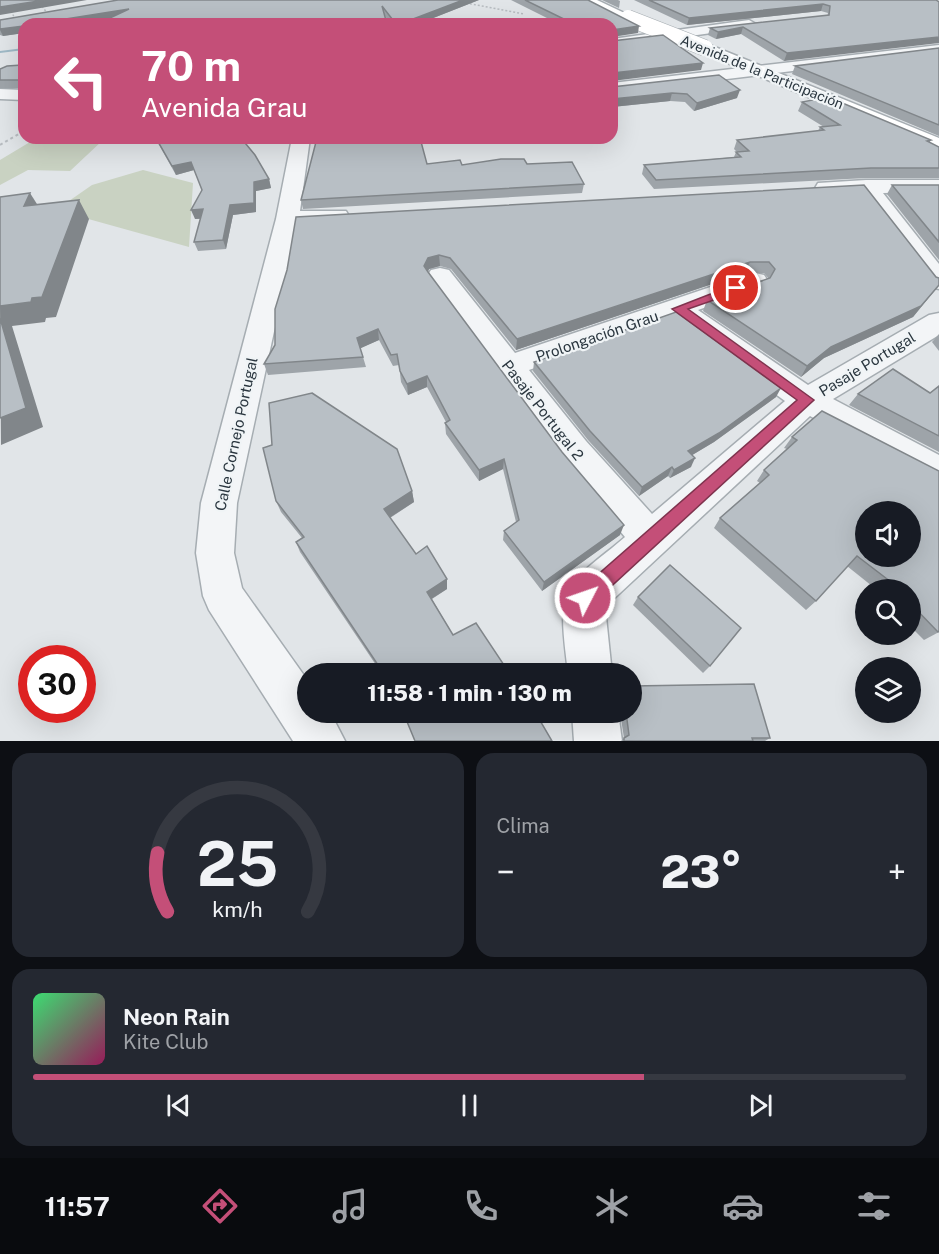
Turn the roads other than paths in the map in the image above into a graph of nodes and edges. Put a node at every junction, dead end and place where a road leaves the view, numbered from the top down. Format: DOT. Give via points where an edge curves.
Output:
graph roads {
  1 [pos="585,0"];
  2 [pos="762,23"];
  3 [pos="618,42"];
  4 [pos="939,49"];
  5 [pos="758,71"];
  6 [pos="618,87"];
  7 [pos="0,94"];
  8 [pos="18,95"];
  9 [pos="300,144"];
  10 [pos="939,146"];
  11 [pos="866,186"];
  12 [pos="939,186"];
  13 [pos="807,189"];
  14 [pos="358,215"];
  15 [pos="287,219"];
  16 [pos="440,276"];
  17 [pos="755,281"];
  18 [pos="939,281"];
  19 [pos="678,309"];
  20 [pos="939,322"];
  21 [pos="508,366"];
  22 [pos="807,400"];
  23 [pos="939,472"];
  24 [pos="651,540"];
  25 [pos="589,663"];
  26 [pos="596,723"];
  27 [pos="321,741"];
  28 [pos="598,741"];
  1 -- 5 [label="main road, Avenida de la Participación, bridge"];
  2 -- 3 [label="street"];
  4 -- 5 [label="street"];
  5 -- 6 [label="street"];
  5 -- 10 [label="main road, Avenida de la Participación"];
  7 -- 8 [label="street"];
  9 -- 15 [label="street, Calle Cornejo Portugal"];
  11 -- 12 [label="street"];
  11 -- 13 [label="street"];
  11 -- 18 [label="street"];
  14 -- 15 [label="street"];
  15 -- 27 [label="street, Calle Cornejo Portugal" via="223,482 215,553 223,596"];
  16 -- 21 [label="street, Pasaje Portugal 2"];
  17 -- 19 [label="street, Prolongación Grau"];
  19 -- 21 [label="street, Prolongación Grau"];
  19 -- 22 [label="street"];
  20 -- 22 [label="street, Pasaje Portugal"];
  21 -- 24 [label="street, Pasaje Portugal 2"];
  22 -- 23 [label="street"];
  22 -- 24 [label="street, Pasaje Portugal"];
  24 -- 25 [label="street, Pasaje Portugal" via="585,598"];
  26 -- 28 [label="street"];
}
